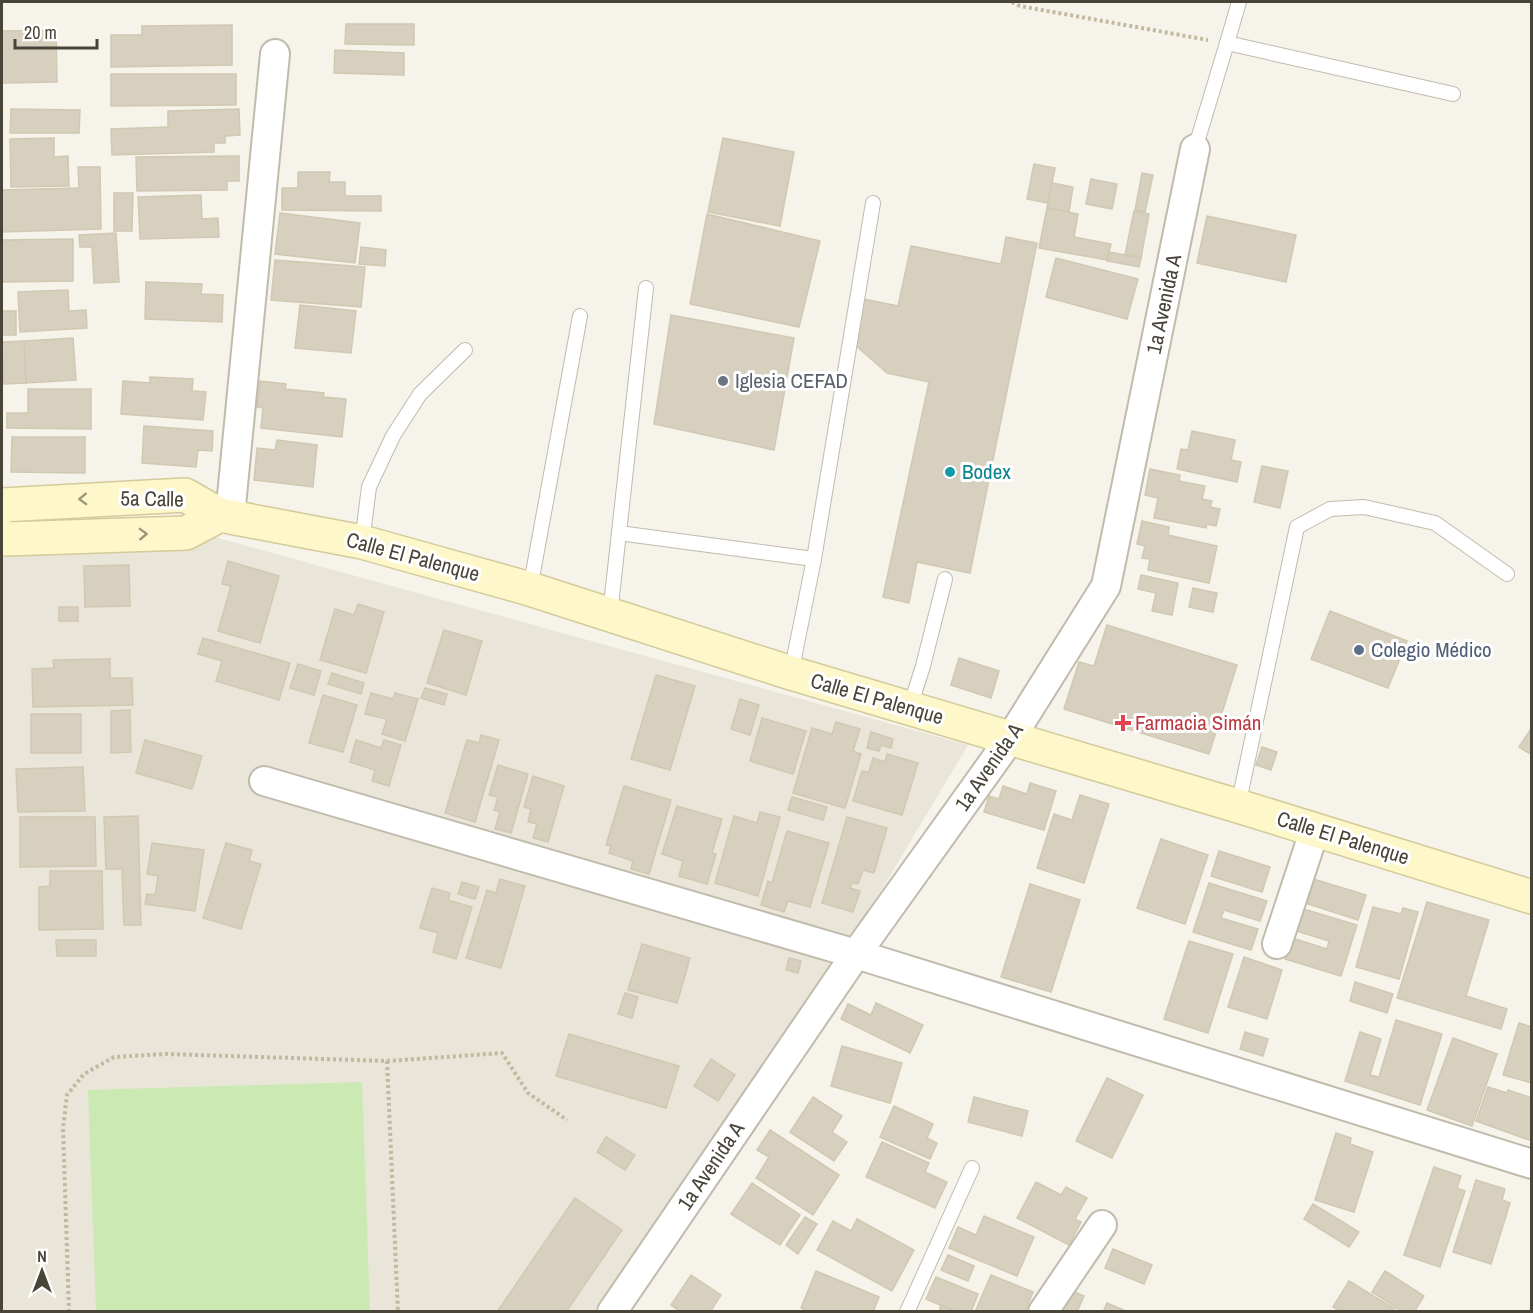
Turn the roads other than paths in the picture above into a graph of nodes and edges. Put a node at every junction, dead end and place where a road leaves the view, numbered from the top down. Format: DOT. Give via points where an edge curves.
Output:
graph roads {
  1 [pos="1239,2"];
  2 [pos="1227,43"];
  3 [pos="275,54"];
  4 [pos="1454,94"];
  5 [pos="1196,149"];
  6 [pos="873,203"];
  7 [pos="646,288"];
  8 [pos="580,316"];
  9 [pos="465,350"];
  10 [pos="2,505"];
  11 [pos="225,515"];
  12 [pos="619,533"];
  13 [pos="2,536"];
  14 [pos="362,542"];
  15 [pos="814,560"];
  16 [pos="1507,574"];
  17 [pos="945,579"];
  18 [pos="530,589"];
  19 [pos="610,614"];
  20 [pos="791,673"];
  21 [pos="909,707"];
  22 [pos="1010,739"];
  23 [pos="264,781"];
  24 [pos="1238,806"];
  25 [pos="1315,829"];
  26 [pos="1532,897"];
  27 [pos="1277,944"];
  28 [pos="856,954"];
  29 [pos="1532,1164"];
  30 [pos="972,1167"];
  31 [pos="1102,1225"];
  32 [pos="612,1311"];
  33 [pos="907,1311"];
  34 [pos="1043,1311"];
  1 -- 2 [label="lane"];
  2 -- 4 [label="lane"];
  2 -- 5 [label="lane"];
  3 -- 11 [label="street"];
  5 -- 22 [label="street, 1a Avenida A" via="1106,586"];
  6 -- 15 [label="lane"];
  7 -- 12 [label="lane"];
  8 -- 18 [label="lane"];
  9 -- 14 [label="lane" via="420,394 393,436 369,487"];
  11 -- 10 [label="street, 5a Calle, one-way" via="185,495"];
  13 -- 11 [label="street, 5a Calle, one-way" via="7,539 186,532"];
  11 -- 14 [label="street, Calle El Palenque"];
  12 -- 15 [label="lane"];
  12 -- 19 [label="lane"];
  14 -- 18 [label="street, Calle El Palenque"];
  15 -- 20 [label="lane"];
  16 -- 24 [label="lane" via="1435,523 1364,507 1330,509 1297,527"];
  17 -- 21 [label="lane"];
  18 -- 19 [label="street, Calle El Palenque"];
  19 -- 20 [label="street, Calle El Palenque"];
  20 -- 21 [label="street, Calle El Palenque"];
  21 -- 22 [label="street, Calle El Palenque"];
  22 -- 24 [label="street, Calle El Palenque"];
  22 -- 28 [label="street, 1a Avenida A"];
  23 -- 28 [label="street"];
  24 -- 25 [label="street, Calle El Palenque"];
  25 -- 26 [label="street, Calle El Palenque"];
  25 -- 27 [label="street"];
  28 -- 29 [label="street"];
  28 -- 32 [label="street, 1a Avenida A"];
  30 -- 33 [label="lane"];
  31 -- 34 [label="street"];
}
